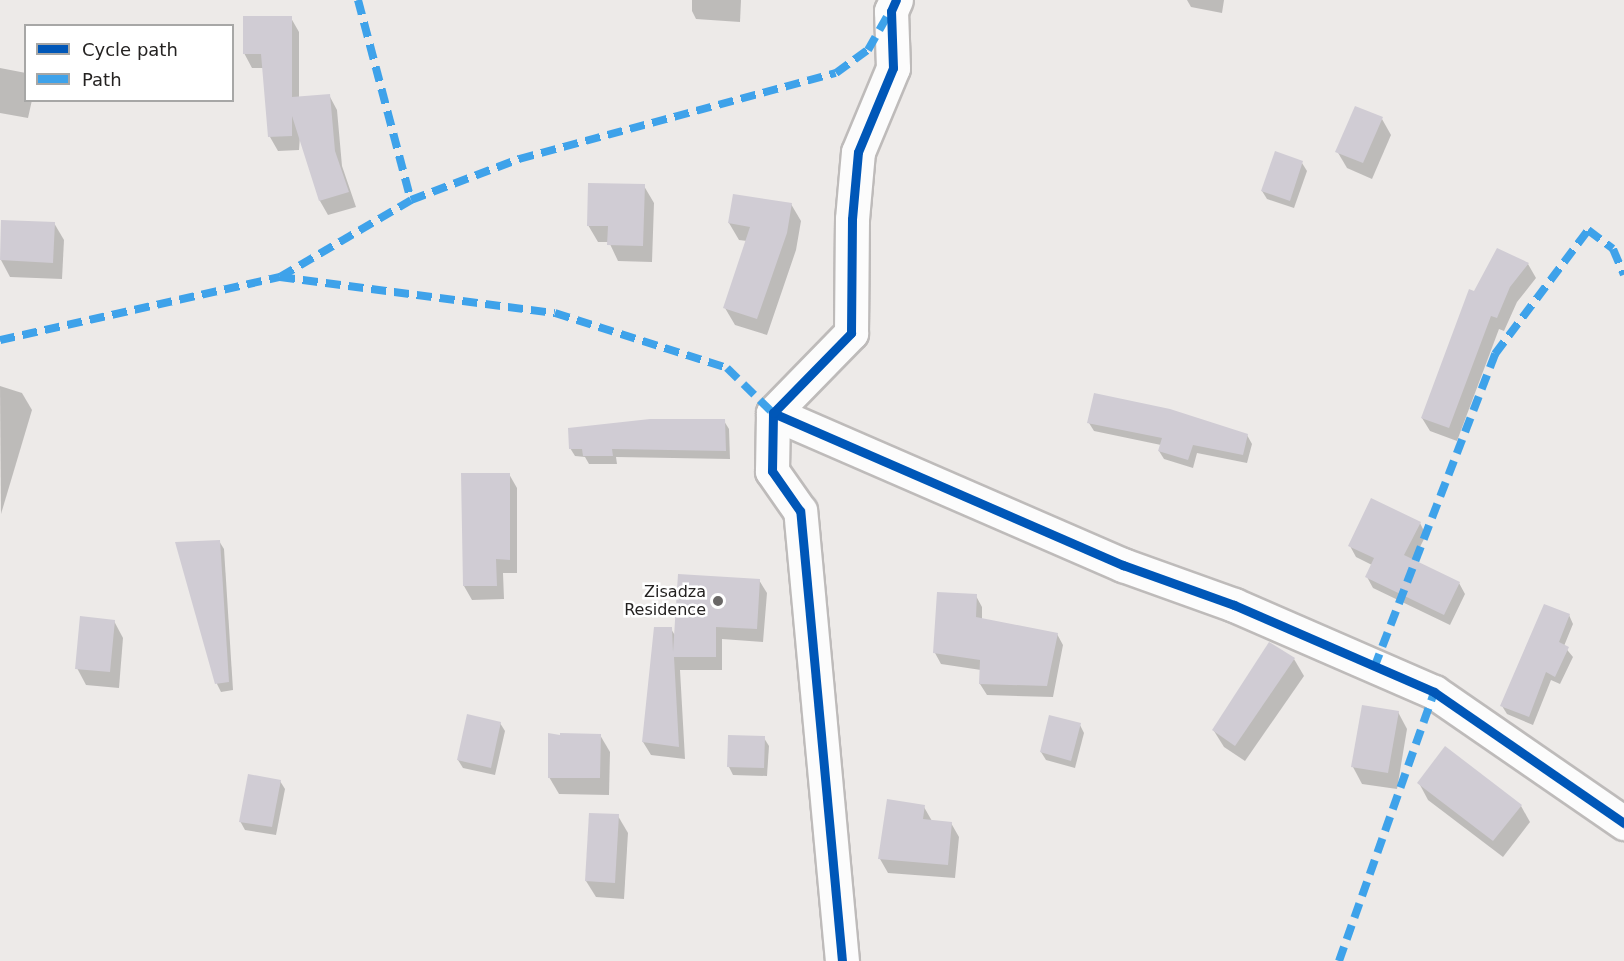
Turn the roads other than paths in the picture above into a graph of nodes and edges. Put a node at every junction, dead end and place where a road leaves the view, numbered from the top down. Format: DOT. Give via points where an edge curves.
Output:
graph roads {
  1 [pos="896,0"];
  2 [pos="773,413"];
  3 [pos="1624,824"];
  4 [pos="842,961"];
  1 -- 2 [label="street" via="891,11 893,68 858,152 852,219 851,333"];
  2 -- 3 [label="street" via="1123,565 1234,605 1434,692"];
  2 -- 4 [label="street" via="772,471 800,512"];
}
